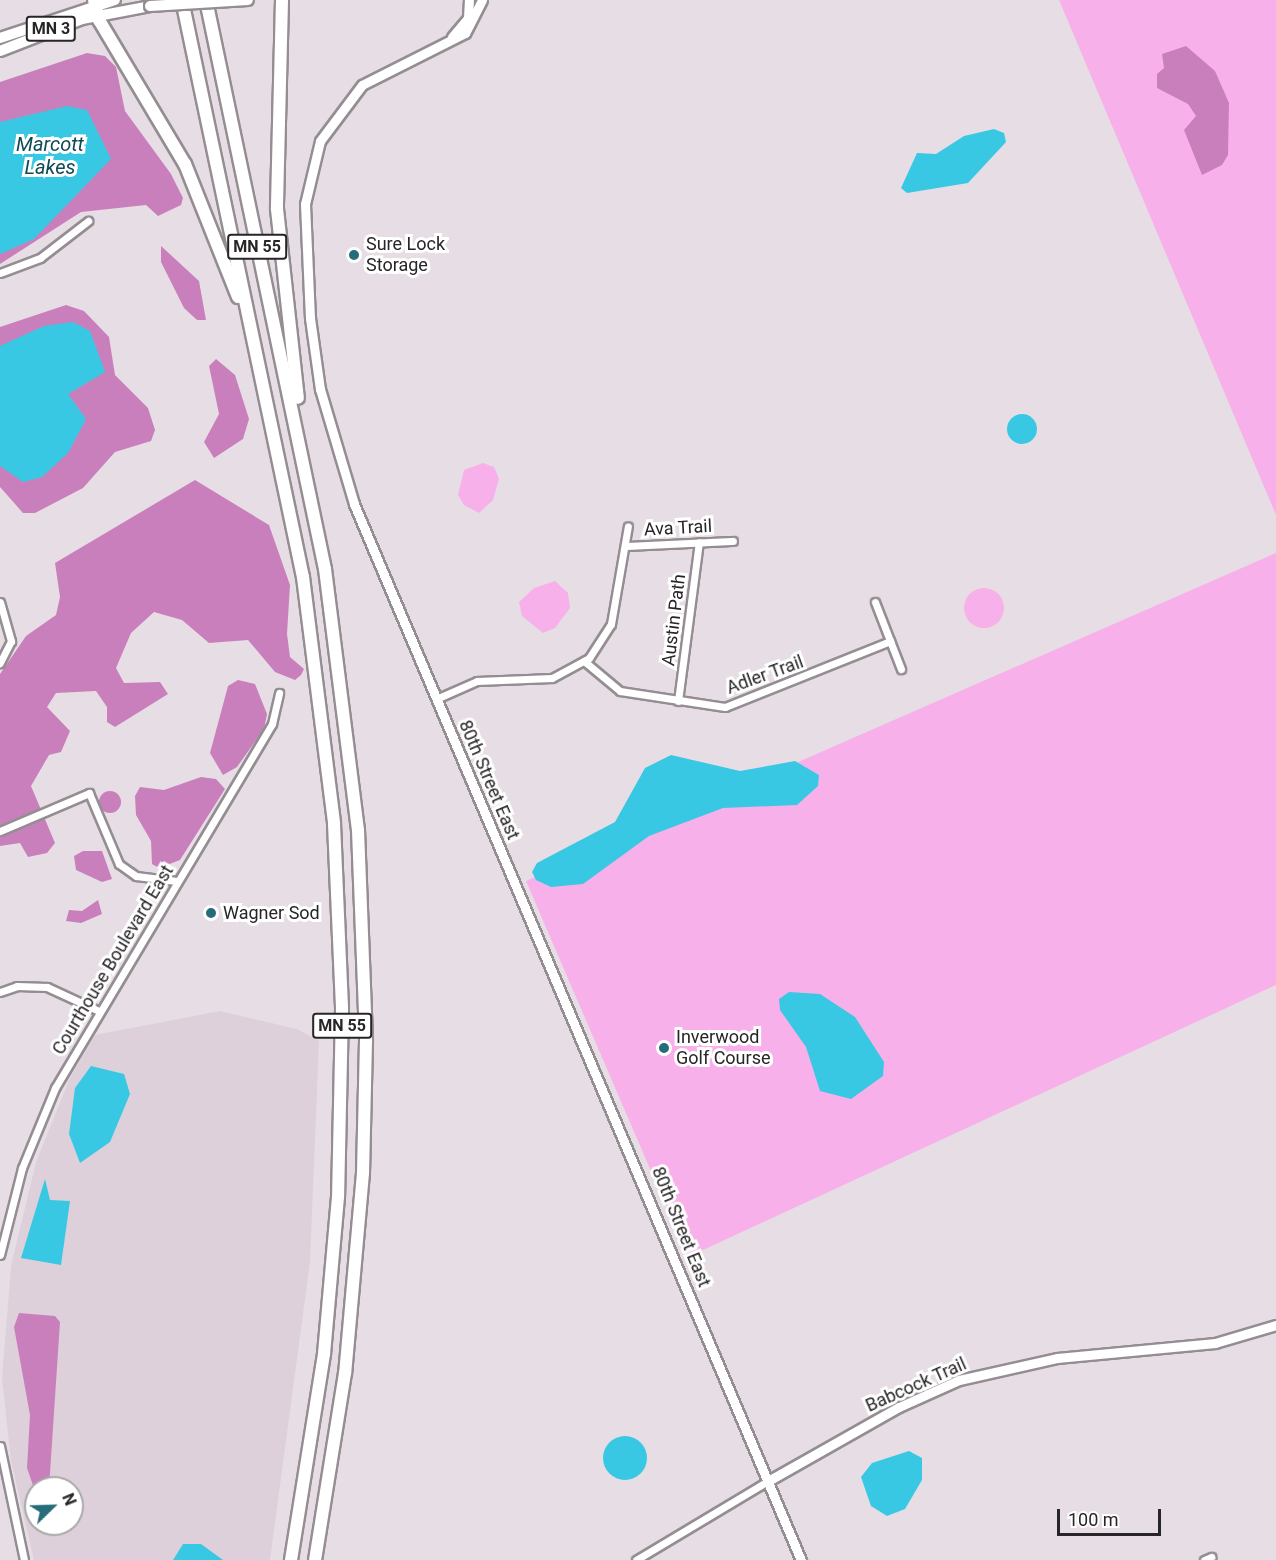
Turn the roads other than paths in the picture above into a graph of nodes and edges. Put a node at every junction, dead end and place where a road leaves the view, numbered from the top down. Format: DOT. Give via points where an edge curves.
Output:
graph roads {
  1 [pos="115,0"];
  2 [pos="182,0"];
  3 [pos="206,0"];
  4 [pos="248,0"];
  5 [pos="282,0"];
  6 [pos="469,0"];
  7 [pos="482,0"];
  8 [pos="95,7"];
  9 [pos="0,38"];
  10 [pos="442,44"];
  11 [pos="0,51"];
  12 [pos="88,221"];
  13 [pos="0,273"];
  14 [pos="286,493"];
  15 [pos="311,494"];
  16 [pos="628,526"];
  17 [pos="733,540"];
  18 [pos="699,542"];
  19 [pos="625,546"];
  20 [pos="0,602"];
  21 [pos="874,602"];
  22 [pos="891,641"];
  23 [pos="584,661"];
  24 [pos="0,663"];
  25 [pos="902,669"];
  26 [pos="279,693"];
  27 [pos="436,699"];
  28 [pos="678,701"];
  29 [pos="0,831"];
  30 [pos="177,881"];
  31 [pos="0,992"];
  32 [pos="99,1011"];
  33 [pos="0,1255"];
  34 [pos="1276,1325"];
  35 [pos="0,1446"];
  36 [pos="768,1481"];
  37 [pos="24,1560"];
  38 [pos="291,1560"];
  39 [pos="315,1560"];
  40 [pos="636,1560"];
  41 [pos="801,1560"];
  1 -- 8 [label="main road, MN 3"];
  2 -- 14 [label="highway, MN 55"];
  3 -- 15 [label="highway, MN 55"];
  4 -- 8 [label="main road, MN 3, bridge"];
  5 -- 15 [label="highway" via="277,218"];
  6 -- 10 [label="street, 80th Street East" via="464,24"];
  7 -- 10 [label="street, 80th Street East" via="470,29"];
  8 -- 9 [label="main road, MN 3"];
  8 -- 11 [label="main road, MN 3"];
  8 -- 14 [label="highway" via="171,136 215,231 248,330"];
  10 -- 27 [label="street, 80th Street East" via="383,70 342,105 314,156 305,204 311,326 329,426 350,493"];
  12 -- 13 [label="street" via="40,258"];
  14 -- 38 [label="highway, MN 55" via="330,772 342,1068 329,1308"];
  15 -- 39 [label="highway, MN 55" via="354,783 366,1031 356,1275"];
  16 -- 19 [label="street"];
  17 -- 18 [label="street, Ava Trail"];
  18 -- 19 [label="street, Ava Trail"];
  18 -- 28 [label="street, Austin Path"];
  19 -- 23 [label="street" via="611,624"];
  20 -- 24 [label="street" via="11,641"];
  21 -- 22 [label="street"];
  22 -- 25 [label="street"];
  22 -- 28 [label="street, Adler Trail" via="736,705"];
  23 -- 27 [label="street" via="552,678 483,680"];
  23 -- 28 [label="street, Adler Trail" via="620,690"];
  26 -- 30 [label="street, Courthouse Boulevard East" via="272,724"];
  27 -- 36 [label="street, 80th Street East"];
  29 -- 30 [label="street" via="88,793 119,864 136,876"];
  30 -- 32 [label="street, Courthouse Boulevard East"];
  31 -- 32 [label="street" via="17,986 47,987"];
  32 -- 33 [label="street, Courthouse Boulevard East" via="33,1137"];
  34 -- 36 [label="street, Babcock Trail" via="1215,1343 1057,1358 959,1380 899,1407"];
  35 -- 37 [label="street"];
  36 -- 40 [label="street, Babcock Trail"];
  36 -- 41 [label="street, 80th Street East"];
}
